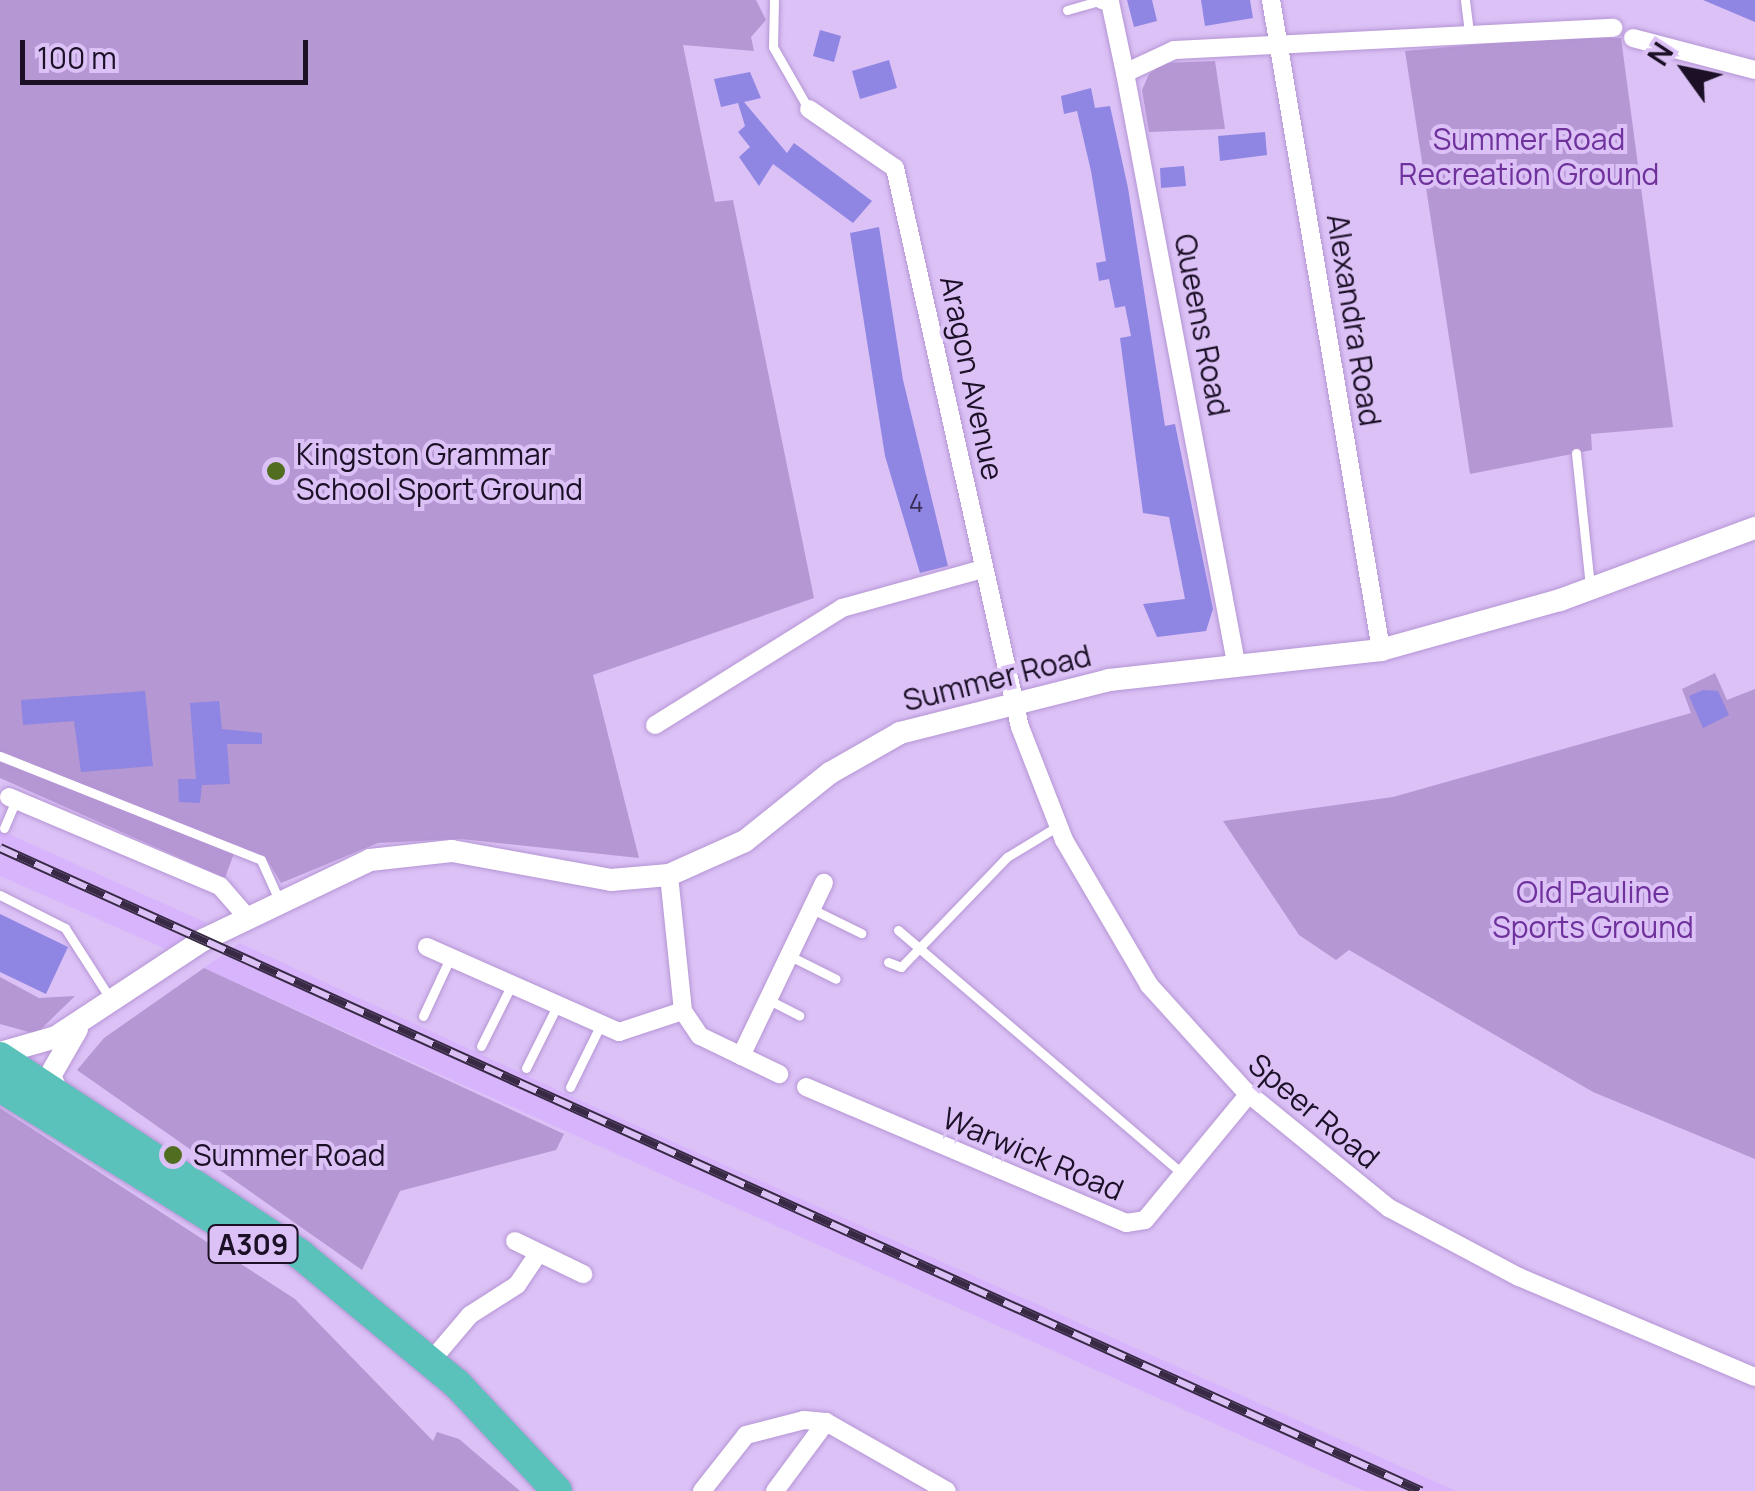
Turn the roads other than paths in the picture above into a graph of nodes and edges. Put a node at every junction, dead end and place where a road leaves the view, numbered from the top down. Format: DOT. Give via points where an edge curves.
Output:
graph roads {
  1 [pos="774,0"];
  2 [pos="1102,0"];
  3 [pos="1270,0"];
  4 [pos="1465,0"];
  5 [pos="1067,10"];
  6 [pos="1613,28"];
  7 [pos="1468,34"];
  8 [pos="1633,38"];
  9 [pos="1279,41"];
  10 [pos="1755,70"];
  11 [pos="1125,73"];
  12 [pos="809,110"];
  13 [pos="1576,453"];
  14 [pos="1755,528"];
  15 [pos="983,569"];
  16 [pos="1590,589"];
  17 [pos="1381,650"];
  18 [pos="1237,668"];
  19 [pos="1013,703"];
  20 [pos="654,725"];
  21 [pos="0,756"];
  22 [pos="12,799"];
  23 [pos="1058,826"];
  24 [pos="4,828"];
  25 [pos="669,875"];
  26 [pos="824,884"];
  27 [pos="0,895"];
  28 [pos="279,900"];
  29 [pos="812,909"];
  30 [pos="246,916"];
  31 [pos="898,930"];
  32 [pos="861,933"];
  33 [pos="427,947"];
  34 [pos="921,950"];
  35 [pos="790,956"];
  36 [pos="450,958"];
  37 [pos="888,962"];
  38 [pos="836,978"];
  39 [pos="511,986"];
  40 [pos="111,1000"];
  41 [pos="769,1000"];
  42 [pos="556,1008"];
  43 [pos="683,1011"];
  44 [pos="800,1015"];
  45 [pos="424,1016"];
  46 [pos="81,1022"];
  47 [pos="599,1028"];
  48 [pos="481,1046"];
  49 [pos="0,1055"];
  50 [pos="741,1056"];
  51 [pos="526,1068"];
  52 [pos="779,1074"];
  53 [pos="570,1086"];
  54 [pos="55,1087"];
  55 [pos="806,1087"];
  56 [pos="0,1088"];
  57 [pos="1249,1094"];
  58 [pos="1184,1174"];
  59 [pos="515,1241"];
  60 [pos="536,1257"];
  61 [pos="583,1274"];
  62 [pos="430,1361"];
  63 [pos="1755,1377"];
  64 [pos="826,1422"];
  65 [pos="490,1425"];
  66 [pos="557,1491"];
  67 [pos="702,1491"];
  68 [pos="774,1491"];
  69 [pos="947,1491"];
  1 -- 12 [label="lane" via="774,48"];
  2 -- 5 [label="lane"];
  2 -- 11 [label="street, Queens Road" via="1110,2"];
  3 -- 9 [label="street, Alexandra Road"];
  4 -- 7 [label="lane"];
  6 -- 7 [label="street"];
  7 -- 9 [label="street"];
  8 -- 10 [label="street"];
  9 -- 11 [label="street" via="1174,50"];
  9 -- 17 [label="street, Alexandra Road"];
  11 -- 18 [label="street, Queens Road"];
  12 -- 15 [label="street, Aragon Avenue" via="895,168"];
  13 -- 16 [label="lane"];
  14 -- 16 [label="street, Summer Road"];
  15 -- 19 [label="street, Aragon Avenue"];
  15 -- 20 [label="street" via="842,608"];
  16 -- 17 [label="street, Summer Road"];
  17 -- 18 [label="street, Summer Road"];
  18 -- 19 [label="street, Summer Road" via="1109,680"];
  19 -- 23 [label="street, Speer Road"];
  19 -- 25 [label="street, Summer Road" via="861,751 745,841"];
  21 -- 28 [label="lane" via="261,860"];
  22 -- 24 [label="lane"];
  22 -- 30 [label="street" via="220,886"];
  23 -- 34 [label="lane" via="1007,857"];
  23 -- 57 [label="street, Speer Road" via="1149,985"];
  25 -- 28 [label="street, Summer Road" via="612,880 426,852 370,860"];
  25 -- 43 [label="street"];
  26 -- 29 [label="street"];
  27 -- 40 [label="lane" via="65,928"];
  28 -- 30 [label="street, Summer Road"];
  29 -- 32 [label="lane"];
  29 -- 35 [label="street"];
  30 -- 40 [label="street, Summer Road"];
  31 -- 34 [label="lane"];
  33 -- 36 [label="street"];
  34 -- 37 [label="lane" via="901,967"];
  34 -- 58 [label="lane"];
  35 -- 38 [label="lane"];
  35 -- 41 [label="street"];
  36 -- 39 [label="street"];
  36 -- 45 [label="lane"];
  39 -- 42 [label="street"];
  39 -- 48 [label="lane"];
  40 -- 46 [label="street, Summer Road"];
  41 -- 44 [label="lane"];
  41 -- 50 [label="street"];
  42 -- 47 [label="street"];
  42 -- 51 [label="lane"];
  43 -- 47 [label="street" via="619,1032"];
  43 -- 50 [label="street" via="700,1036"];
  46 -- 49 [label="street, Summer Road"];
  46 -- 54 [label="street, Summer Road" via="50,1076"];
  47 -- 53 [label="lane"];
  49 -- 54 [label="highway, A309"];
  50 -- 52 [label="street"];
  54 -- 62 [label="highway, A309" via="301,1255"];
  55 -- 58 [label="street, Warwick Road" via="1126,1223 1145,1220"];
  56 -- 65 [label="highway, A309" via="251,1243"];
  57 -- 58 [label="street, Warwick Road"];
  57 -- 63 [label="street, Speer Road" via="1388,1208 1519,1277"];
  59 -- 60 [label="street"];
  60 -- 61 [label="street"];
  60 -- 62 [label="street" via="518,1285 470,1315"];
  62 -- 65 [label="highway, A309"];
  64 -- 67 [label="street" via="746,1434"];
  64 -- 68 [label="street"];
  64 -- 69 [label="street"];
  65 -- 66 [label="highway, A309"];
}
